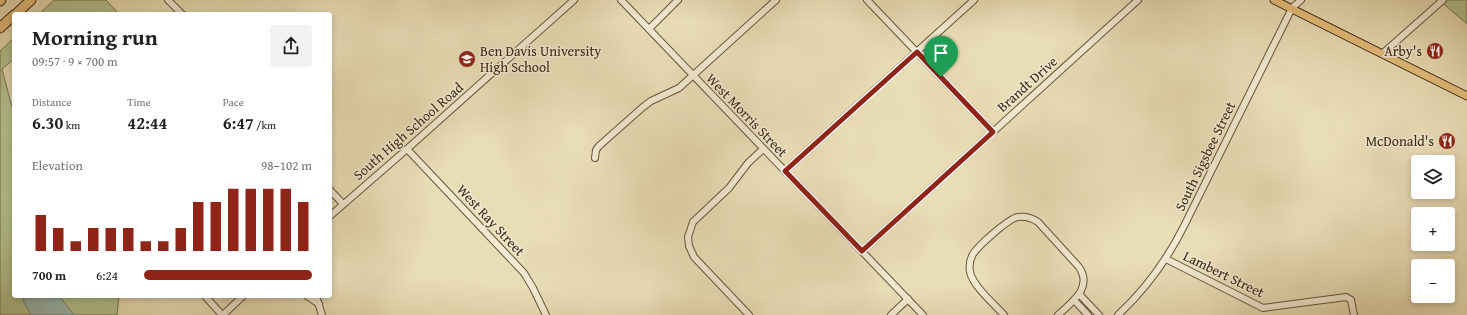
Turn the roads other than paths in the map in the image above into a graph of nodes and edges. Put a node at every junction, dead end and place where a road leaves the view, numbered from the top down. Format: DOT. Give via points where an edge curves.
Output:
graph roads {
  1 [pos="31,0"];
  2 [pos="168,0"];
  3 [pos="574,0"];
  4 [pos="621,0"];
  5 [pos="678,0"];
  6 [pos="776,0"];
  7 [pos="867,0"];
  8 [pos="974,0"];
  9 [pos="1138,0"];
  10 [pos="1274,0"];
  11 [pos="1301,0"];
  12 [pos="1443,0"];
  13 [pos="1292,8"];
  14 [pos="18,12"];
  15 [pos="180,12"];
  16 [pos="12,18"];
  17 [pos="0,28"];
  18 [pos="648,29"];
  19 [pos="917,52"];
  20 [pos="1382,54"];
  21 [pos="693,76"];
  22 [pos="1467,96"];
  23 [pos="993,132"];
  24 [pos="407,149"];
  25 [pos="763,149"];
  26 [pos="595,158"];
  27 [pos="785,171"];
  28 [pos="332,192"];
  29 [pos="343,204"];
  30 [pos="332,214"];
  31 [pos="862,251"];
  32 [pos="1166,259"];
  33 [pos="1080,294"];
  34 [pos="207,298"];
  35 [pos="241,298"];
  36 [pos="310,298"];
  37 [pos="317,298"];
  38 [pos="908,300"];
  39 [pos="1074,300"];
  40 [pos="319,304"];
  41 [pos="222,315"];
  42 [pos="322,315"];
  43 [pos="546,315"];
  44 [pos="749,315"];
  45 [pos="891,315"];
  46 [pos="923,315"];
  47 [pos="1004,315"];
  48 [pos="1058,315"];
  49 [pos="1088,315"];
  50 [pos="1099,315"];
  51 [pos="1118,315"];
  52 [pos="1354,315"];
  1 -- 14 [label="highway"];
  2 -- 15 [label="street"];
  3 -- 24 [label="street, South High School Road"];
  4 -- 18 [label="street, West Morris Street"];
  5 -- 18 [label="street"];
  6 -- 21 [label="street"];
  7 -- 19 [label="street"];
  8 -- 19 [label="street"];
  9 -- 23 [label="street, Brandt Drive"];
  10 -- 13 [label="main road"];
  11 -- 13 [label="street, South Sigsbee Street"];
  12 -- 20 [label="street"];
  13 -- 20 [label="main road"];
  13 -- 32 [label="street, South Sigsbee Street"];
  16 -- 17 [label="highway"];
  18 -- 21 [label="street, West Morris Street"];
  19 -- 23 [label="street"];
  19 -- 27 [label="street"];
  20 -- 22 [label="main road"];
  21 -- 25 [label="street, West Morris Street"];
  21 -- 26 [label="street" via="677,89 641,108 599,146"];
  23 -- 31 [label="street, Brandt Drive"];
  24 -- 29 [label="street, South High School Road"];
  24 -- 43 [label="street, West Ray Street" via="522,271"];
  25 -- 27 [label="street, West Morris Street"];
  25 -- 44 [label="street" via="732,185 693,222 689,234 692,254"];
  27 -- 31 [label="street, West Morris Street"];
  28 -- 29 [label="street"];
  29 -- 30 [label="street, South High School Road"];
  31 -- 38 [label="street, West Morris Street"];
  32 -- 51 [label="street, South Sigsbee Street" via="1144,288"];
  32 -- 52 [label="street, Lambert Street" via="1263,308 1346,297 1351,300"];
  33 -- 39 [label="street"];
  33 -- 47 [label="street" via="1083,278 1079,267 1038,222 1032,218 1014,218 978,249 972,257 970,268 973,281"];
  33 -- 50 [label="street"];
  34 -- 41 [label="street"];
  35 -- 41 [label="street"];
  36 -- 40 [label="street"];
  37 -- 40 [label="street"];
  38 -- 45 [label="street"];
  38 -- 46 [label="street, West Morris Street"];
  39 -- 48 [label="street"];
  39 -- 49 [label="street"];
  40 -- 42 [label="street"];
}
